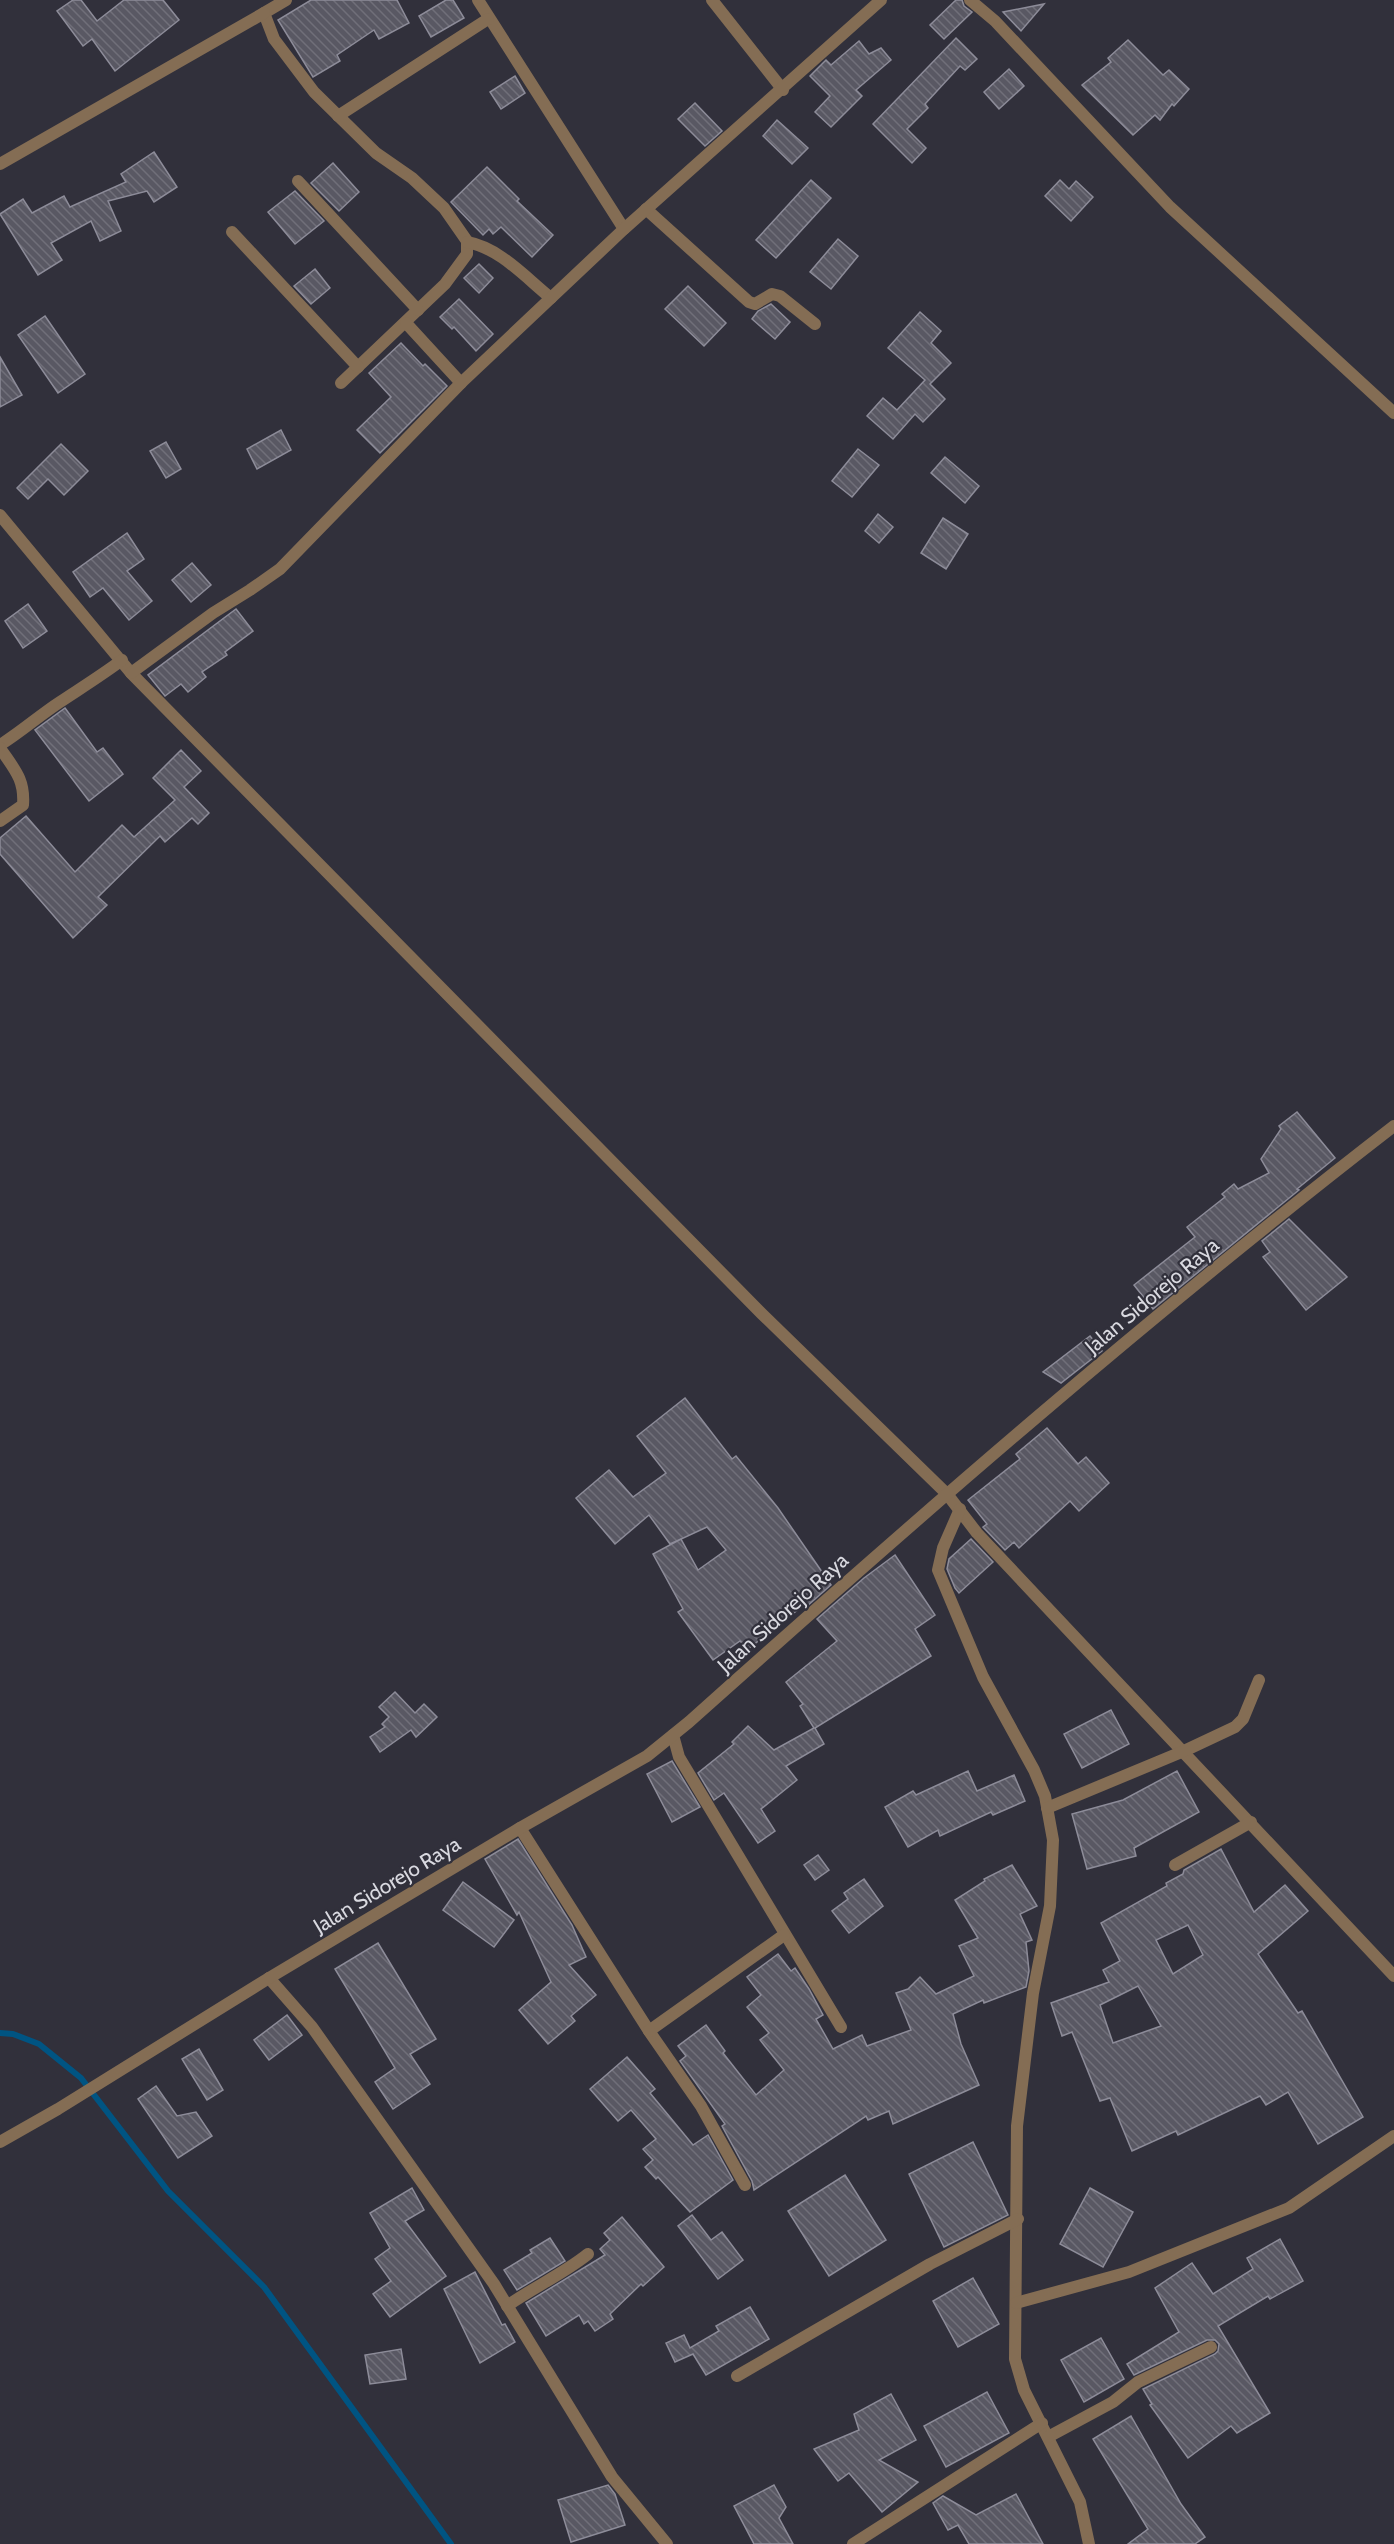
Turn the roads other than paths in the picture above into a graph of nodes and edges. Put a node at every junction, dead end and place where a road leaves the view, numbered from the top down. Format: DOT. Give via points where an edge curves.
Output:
graph roads {
  1 [pos="286,0"];
  2 [pos="478,0"];
  3 [pos="712,0"];
  4 [pos="881,0"];
  5 [pos="970,0"];
  6 [pos="264,13"];
  7 [pos="488,19"];
  8 [pos="783,90"];
  9 [pos="338,116"];
  10 [pos="0,164"];
  11 [pos="298,181"];
  12 [pos="646,209"];
  13 [pos="624,229"];
  14 [pos="232,232"];
  15 [pos="467,243"];
  16 [pos="551,298"];
  17 [pos="418,310"];
  18 [pos="406,323"];
  19 [pos="815,324"];
  20 [pos="358,367"];
  21 [pos="342,383"];
  22 [pos="461,383"];
  23 [pos="1394,413"];
  24 [pos="0,515"];
  25 [pos="122,660"];
  26 [pos="131,674"];
  27 [pos="0,747"];
  28 [pos="0,821"];
  29 [pos="1394,1126"];
  30 [pos="947,1494"];
  31 [pos="960,1509"];
  32 [pos="1258,1680"];
  33 [pos="673,1735"];
  34 [pos="1184,1751"];
  35 [pos="1047,1808"];
  36 [pos="1251,1822"];
  37 [pos="520,1828"];
  38 [pos="1175,1864"];
  39 [pos="784,1935"];
  40 [pos="1394,1977"];
  41 [pos="269,1978"];
  42 [pos="841,2026"];
  43 [pos="649,2031"];
  44 [pos="1394,2136"];
  45 [pos="0,2142"];
  46 [pos="745,2185"];
  47 [pos="1018,2220"];
  48 [pos="588,2254"];
  49 [pos="1016,2303"];
  50 [pos="507,2306"];
  51 [pos="1211,2347"];
  52 [pos="737,2376"];
  53 [pos="1042,2423"];
  54 [pos="1048,2437"];
  55 [pos="667,2544"];
  56 [pos="853,2544"];
  57 [pos="1089,2544"];
  1 -- 6 [label="street"];
  2 -- 7 [label="street"];
  3 -- 8 [label="street"];
  4 -- 8 [label="street"];
  5 -- 23 [label="street" via="995,21 1170,207"];
  6 -- 9 [label="street" via="283,54"];
  6 -- 10 [label="street"];
  7 -- 9 [label="street"];
  7 -- 13 [label="street"];
  8 -- 12 [label="street"];
  9 -- 15 [label="street" via="376,153 412,178 444,208"];
  11 -- 17 [label="street"];
  12 -- 13 [label="street"];
  12 -- 19 [label="street" via="749,302 755,304 772,294 780,296"];
  13 -- 16 [label="street"];
  14 -- 20 [label="street"];
  15 -- 16 [label="street" via="493,252"];
  15 -- 17 [label="street" via="468,254 461,265"];
  16 -- 22 [label="street"];
  17 -- 18 [label="street"];
  18 -- 20 [label="street"];
  18 -- 22 [label="street"];
  20 -- 21 [label="street"];
  22 -- 26 [label="street" via="280,569"];
  24 -- 25 [label="street"];
  25 -- 26 [label="street"];
  25 -- 27 [label="street"];
  26 -- 30 [label="street" via="762,1314"];
  27 -- 28 [label="street" via="22,780 24,793 23,805"];
  29 -- 30 [label="street, Jalan Sidorejo Raya" via="1226,1259"];
  30 -- 31 [label="street"];
  30 -- 33 [label="street, Jalan Sidorejo Raya"];
  31 -- 34 [label="street" via="977,1533"];
  31 -- 35 [label="street" via="943,1548 939,1576 983,1677 1034,1770"];
  32 -- 34 [label="street" via="1243,1719 1235,1727"];
  33 -- 37 [label="street, Jalan Sidorejo Raya" via="647,1756"];
  33 -- 39 [label="street" via="679,1757"];
  34 -- 35 [label="street"];
  34 -- 36 [label="street"];
  35 -- 47 [label="street" via="1053,1840 1050,1906 1033,1993 1017,2126"];
  36 -- 38 [label="street"];
  36 -- 40 [label="street"];
  37 -- 41 [label="street, Jalan Sidorejo Raya"];
  37 -- 43 [label="street"];
  39 -- 42 [label="street"];
  39 -- 43 [label="street"];
  41 -- 45 [label="street, Jalan Sidorejo Raya"];
  41 -- 50 [label="street" via="312,2027"];
  43 -- 46 [label="street" via="701,2106"];
  44 -- 49 [label="street" via="1289,2208 1129,2272"];
  47 -- 49 [label="street"];
  47 -- 52 [label="street" via="930,2264"];
  48 -- 50 [label="street"];
  49 -- 53 [label="street" via="1015,2359 1024,2390"];
  50 -- 55 [label="street" via="612,2477"];
  51 -- 54 [label="street" via="1138,2382 1113,2402"];
  53 -- 54 [label="street"];
  53 -- 56 [label="street"];
  54 -- 57 [label="street" via="1080,2502"];
}
